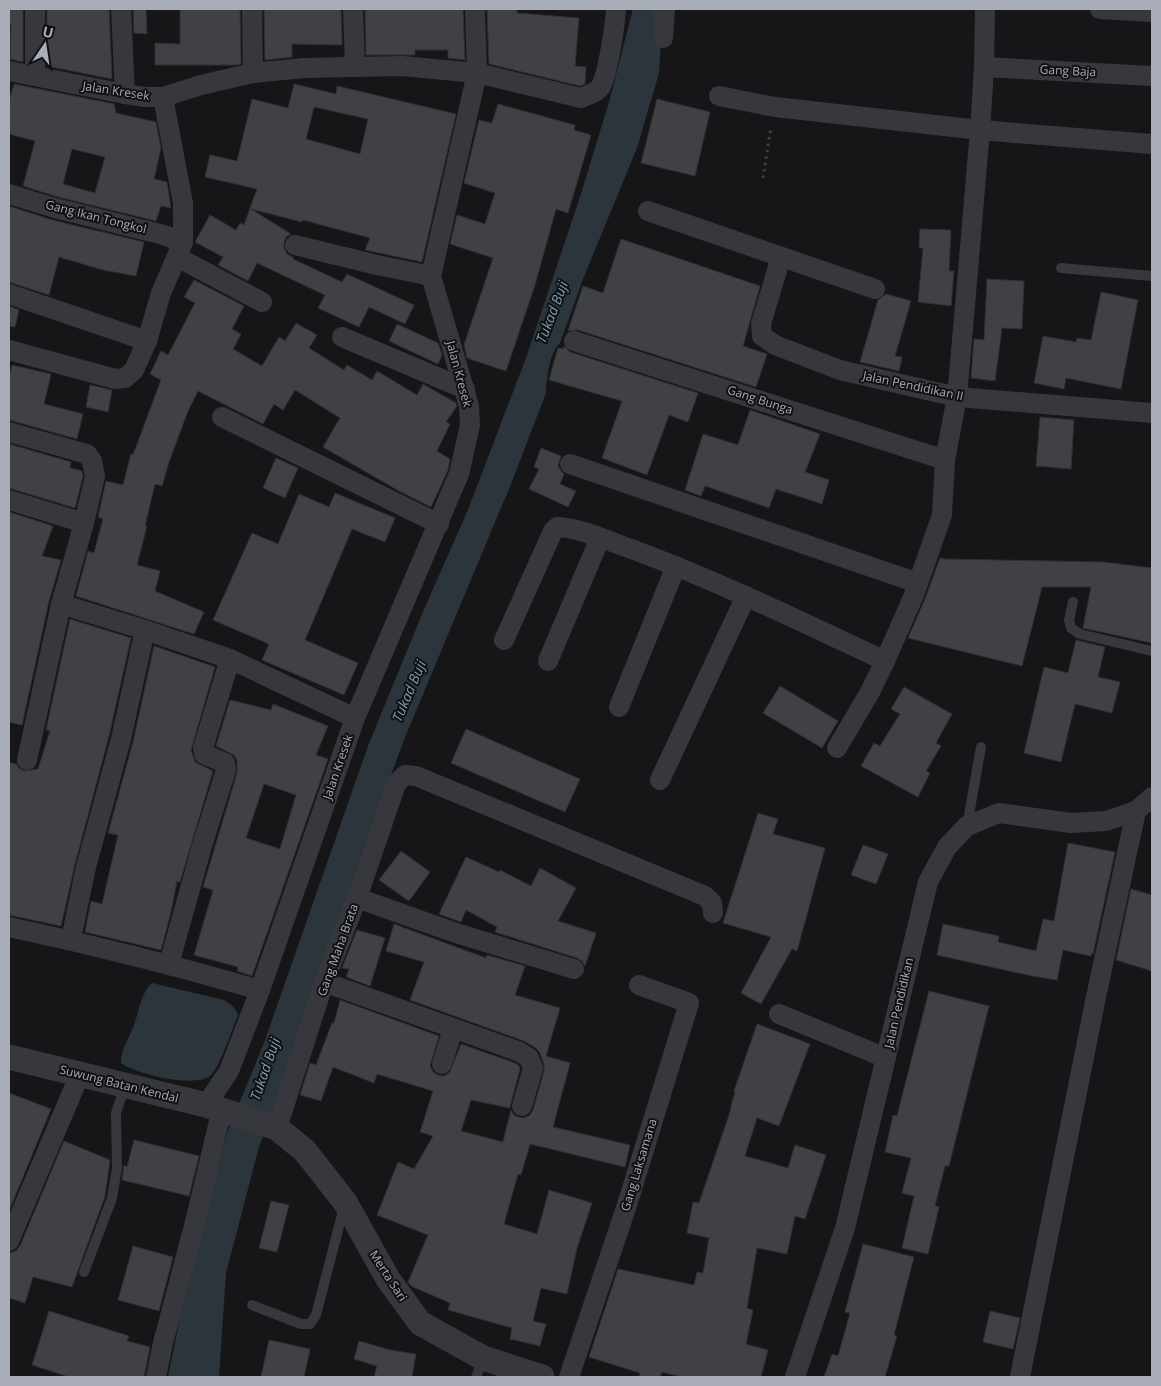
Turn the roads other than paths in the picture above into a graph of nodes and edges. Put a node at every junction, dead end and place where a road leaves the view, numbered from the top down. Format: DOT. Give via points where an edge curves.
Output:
graph roads {
  1 [pos="35,9"];
  2 [pos="121,9"];
  3 [pos="252,9"];
  4 [pos="353,9"];
  5 [pos="475,9"];
  6 [pos="616,9"];
  7 [pos="665,9"];
  8 [pos="985,9"];
  9 [pos="1100,9"];
  10 [pos="1152,12"];
  11 [pos="663,38"];
  12 [pos="984,66"];
  13 [pos="356,67"];
  14 [pos="9,71"];
  15 [pos="253,73"];
  16 [pos="477,73"];
  17 [pos="35,76"];
  18 [pos="1152,76"];
  19 [pos="125,94"];
  20 [pos="719,96"];
  21 [pos="163,97"];
  22 [pos="980,130"];
  23 [pos="1152,144"];
  24 [pos="9,194"];
  25 [pos="648,211"];
  26 [pos="295,244"];
  27 [pos="180,249"];
  28 [pos="781,258"];
  29 [pos="1060,268"];
  30 [pos="431,276"];
  31 [pos="1152,276"];
  32 [pos="875,290"];
  33 [pos="9,294"];
  34 [pos="262,302"];
  35 [pos="342,337"];
  36 [pos="147,341"];
  37 [pos="574,341"];
  38 [pos="9,350"];
  39 [pos="465,390"];
  40 [pos="957,397"];
  41 [pos="1152,413"];
  42 [pos="222,417"];
  43 [pos="9,432"];
  44 [pos="945,460"];
  45 [pos="570,464"];
  46 [pos="9,500"];
  47 [pos="84,523"];
  48 [pos="439,524"];
  49 [pos="600,538"];
  50 [pos="676,566"];
  51 [pos="918,583"];
  52 [pos="746,596"];
  53 [pos="1073,602"];
  54 [pos="61,604"];
  55 [pos="145,630"];
  56 [pos="504,640"];
  57 [pos="1152,651"];
  58 [pos="230,660"];
  59 [pos="548,661"];
  60 [pos="884,661"];
  61 [pos="619,707"];
  62 [pos="355,718"];
  63 [pos="980,747"];
  64 [pos="837,748"];
  65 [pos="27,760"];
  66 [pos="660,780"];
  67 [pos="1152,797"];
  68 [pos="1136,811"];
  69 [pos="967,826"];
  70 [pos="357,898"];
  71 [pos="713,912"];
  72 [pos="9,927"];
  73 [pos="71,939"];
  74 [pos="169,964"];
  75 [pos="574,969"];
  76 [pos="324,982"];
  77 [pos="638,985"];
  78 [pos="260,990"];
  79 [pos="778,1014"];
  80 [pos="453,1029"];
  81 [pos="9,1057"];
  82 [pos="886,1058"];
  83 [pos="442,1064"];
  84 [pos="80,1074"];
  85 [pos="125,1085"];
  86 [pos="522,1106"];
  87 [pos="219,1108"];
  88 [pos="275,1127"];
  89 [pos="345,1202"];
  90 [pos="9,1241"];
  91 [pos="84,1272"];
  92 [pos="252,1305"];
  93 [pos="480,1367"];
  94 [pos="156,1377"];
  95 [pos="542,1377"];
  96 [pos="569,1377"];
  97 [pos="795,1377"];
  98 [pos="1020,1377"];
  1 -- 17 [label="street"];
  2 -- 19 [label="street"];
  3 -- 15 [label="street"];
  4 -- 13 [label="street"];
  5 -- 16 [label="street"];
  6 -- 16 [label="street" via="608,60 600,87 591,94 581,98"];
  7 -- 11 [label="street"];
  8 -- 12 [label="street"];
  9 -- 10 [label="street"];
  12 -- 18 [label="street, Gang Baja"];
  12 -- 22 [label="street"];
  13 -- 15 [label="street, Jalan Kresek"];
  13 -- 16 [label="street, Jalan Kresek" via="402,66"];
  14 -- 17 [label="street, Jalan Kresek"];
  15 -- 21 [label="street, Jalan Kresek"];
  16 -- 30 [label="street, Jalan Kresek"];
  17 -- 19 [label="street, Jalan Kresek"];
  19 -- 21 [label="street, Jalan Kresek"];
  20 -- 22 [label="street" via="775,107"];
  21 -- 27 [label="street" via="183,203"];
  22 -- 23 [label="street"];
  22 -- 40 [label="street"];
  24 -- 27 [label="street, Gang Ikan Tongkol" via="164,234"];
  25 -- 28 [label="street"];
  26 -- 30 [label="street"];
  27 -- 34 [label="street, Gang Ikan Tongkol"];
  27 -- 36 [label="street" via="161,293"];
  28 -- 32 [label="street"];
  28 -- 40 [label="street, Jalan Pendidikan II" via="761,324 762,336 774,345 840,370"];
  29 -- 31 [label="lane"];
  30 -- 39 [label="street, Jalan Kresek"];
  33 -- 36 [label="street"];
  35 -- 39 [label="street"];
  36 -- 38 [label="street" via="134,370 125,378 115,380"];
  37 -- 44 [label="street, Gang Bunga"];
  39 -- 48 [label="street, Jalan Kresek" via="470,425 459,474"];
  40 -- 41 [label="street, Jalan Pendidikan II"];
  40 -- 44 [label="street"];
  42 -- 48 [label="street"];
  43 -- 47 [label="street" via="87,454 92,461 94,476"];
  44 -- 51 [label="street" via="942,515"];
  45 -- 51 [label="street"];
  46 -- 47 [label="street"];
  47 -- 54 [label="street"];
  48 -- 62 [label="street, Jalan Kresek"];
  49 -- 50 [label="street"];
  49 -- 56 [label="street" via="557,526"];
  49 -- 59 [label="street"];
  50 -- 52 [label="street"];
  50 -- 61 [label="street"];
  51 -- 60 [label="street"];
  52 -- 60 [label="street"];
  52 -- 66 [label="street"];
  53 -- 57 [label="lane" via="1068,620 1071,628 1080,634"];
  54 -- 55 [label="street"];
  54 -- 65 [label="street"];
  55 -- 58 [label="street"];
  55 -- 73 [label="street"];
  58 -- 62 [label="street"];
  58 -- 74 [label="street" via="203,748 207,757 225,763 226,770"];
  60 -- 64 [label="street"];
  62 -- 78 [label="street, Jalan Kresek"];
  63 -- 69 [label="lane"];
  67 -- 68 [label="street, Jalan Pendidikan"];
  68 -- 69 [label="street, Jalan Pendidikan" via="1106,821 1071,823 999,813"];
  68 -- 98 [label="street"];
  69 -- 82 [label="street, Jalan Pendidikan" via="947,847 928,882"];
  70 -- 71 [label="street, Gang Maha Brata" via="396,784 405,775 416,776 705,896 712,903"];
  70 -- 75 [label="street"];
  70 -- 76 [label="street, Gang Maha Brata"];
  72 -- 73 [label="street"];
  73 -- 74 [label="street"];
  74 -- 78 [label="street"];
  76 -- 80 [label="street"];
  76 -- 88 [label="street, Gang Maha Brata"];
  77 -- 96 [label="street, Gang Laksamana" via="689,1003 627,1205"];
  78 -- 87 [label="street, Jalan Kresek" via="229,1071"];
  79 -- 82 [label="street"];
  80 -- 83 [label="street"];
  80 -- 86 [label="street" via="529,1058 533,1068"];
  81 -- 84 [label="street, Suwung Batan Kendal"];
  82 -- 97 [label="street, Jalan Pendidikan" via="845,1228"];
  84 -- 85 [label="street, Suwung Batan Kendal"];
  84 -- 90 [label="street"];
  85 -- 87 [label="street, Suwung Batan Kendal"];
  85 -- 91 [label="lane" via="116,1113 116,1168 112,1198"];
  87 -- 88 [label="street, Suwung Batan Kendal"];
  87 -- 94 [label="street" via="195,1222"];
  88 -- 89 [label="street, Merta Sari" via="305,1151"];
  89 -- 92 [label="lane" via="316,1315 310,1324 300,1324"];
  89 -- 93 [label="street, Merta Sari" via="388,1279 420,1323"];
  93 -- 95 [label="street, Merta Sari"];
}
